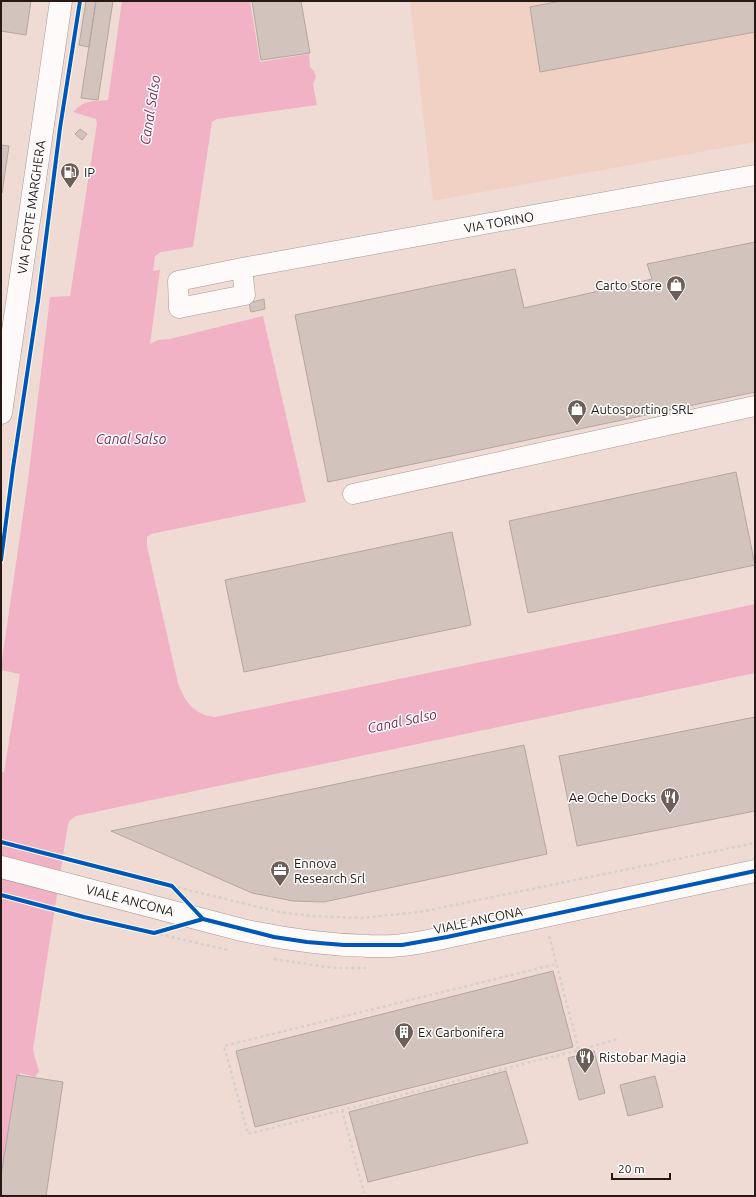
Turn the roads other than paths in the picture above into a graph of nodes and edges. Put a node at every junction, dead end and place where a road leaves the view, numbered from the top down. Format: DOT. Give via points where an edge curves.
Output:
graph roads {
  1 [pos="61,1"];
  2 [pos="755,175"];
  3 [pos="242,268"];
  4 [pos="6,341"];
  5 [pos="755,406"];
  6 [pos="1,413"];
  7 [pos="353,494"];
  8 [pos="1,867"];
  9 [pos="755,871"];
  1 -- 4 [label="street, VIA FORTE MARGHERA"];
  2 -- 3 [label="street, VIA TORINO"];
  4 -- 6 [label="street, VIA FORTE MARGHERA"];
  5 -- 7 [label="street"];
  8 -- 9 [label="street, VIALE ANCONA" via="274,937 344,945 402,946"];
}
